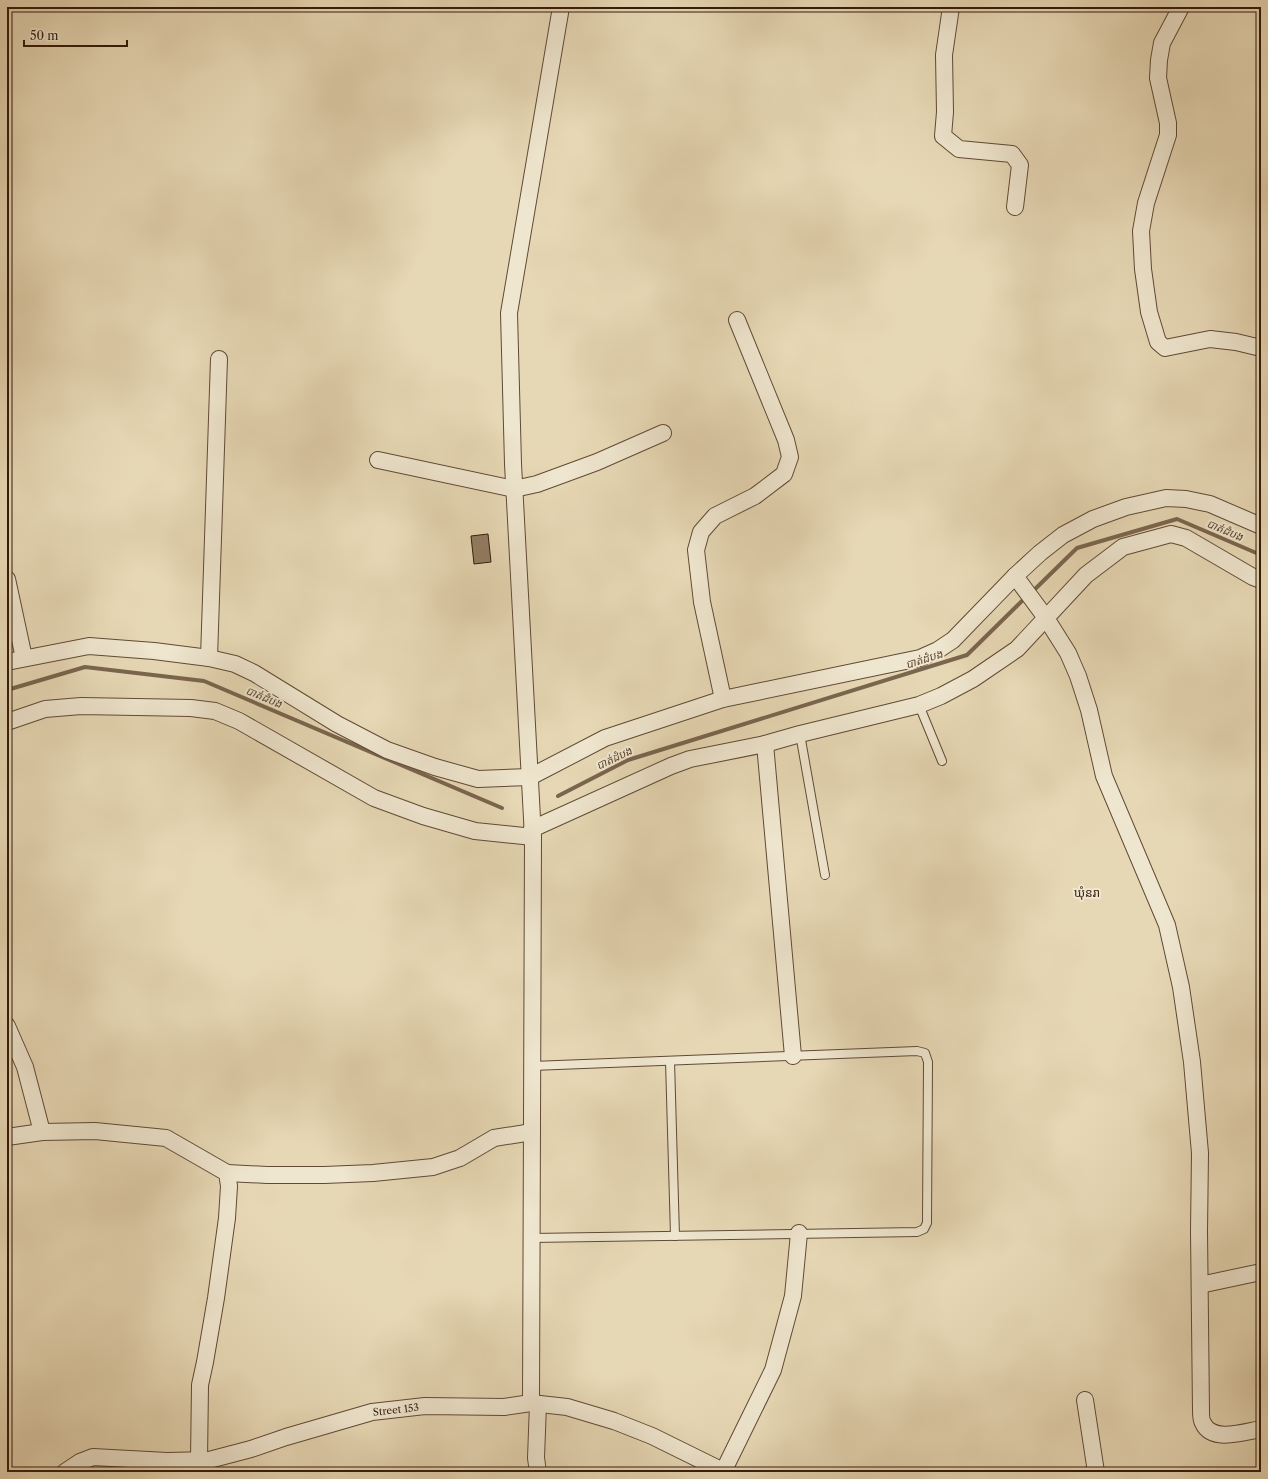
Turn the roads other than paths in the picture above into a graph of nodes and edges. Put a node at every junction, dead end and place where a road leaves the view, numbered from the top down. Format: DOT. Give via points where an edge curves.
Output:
graph roads {
  1 [pos="562,7"];
  2 [pos="951,7"];
  3 [pos="1181,7"];
  4 [pos="1015,207"];
  5 [pos="737,320"];
  6 [pos="1261,348"];
  7 [pos="219,359"];
  8 [pos="663,433"];
  9 [pos="378,460"];
  10 [pos="514,489"];
  11 [pos="1261,526"];
  12 [pos="1015,576"];
  13 [pos="7,579"];
  14 [pos="1261,580"];
  15 [pos="1046,618"];
  16 [pos="24,658"];
  17 [pos="209,658"];
  18 [pos="7,662"];
  19 [pos="723,699"];
  20 [pos="919,705"];
  21 [pos="7,722"];
  22 [pos="800,734"];
  23 [pos="765,744"];
  24 [pos="942,761"];
  25 [pos="530,777"];
  26 [pos="532,833"];
  27 [pos="825,875"];
  28 [pos="7,1026"];
  29 [pos="793,1056"];
  30 [pos="670,1061"];
  31 [pos="532,1066"];
  32 [pos="42,1132"];
  33 [pos="532,1132"];
  34 [pos="7,1137"];
  35 [pos="228,1173"];
  36 [pos="799,1234"];
  37 [pos="675,1236"];
  38 [pos="531,1238"];
  39 [pos="1261,1272"];
  40 [pos="1200,1285"];
  41 [pos="1085,1400"];
  42 [pos="534,1404"];
  43 [pos="1261,1429"];
  44 [pos="199,1460"];
  45 [pos="64,1472"];
  46 [pos="538,1472"];
  47 [pos="724,1472"];
  48 [pos="1096,1472"];
  1 -- 10 [label="street" via="509,313"];
  2 -- 4 [label="street" via="944,55 943,136 959,149 1012,154 1020,165"];
  3 -- 6 [label="street" via="1162,43 1158,78 1168,122 1168,135 1146,203 1141,231 1149,312 1158,342 1165,348 1210,339"];
  5 -- 19 [label="street" via="786,440 790,457 784,474 755,496 715,516 701,532 696,550 702,602"];
  7 -- 17 [label="street"];
  8 -- 10 [label="street" via="597,462 537,484"];
  9 -- 10 [label="street"];
  10 -- 25 [label="street"];
  11 -- 12 [label="street" via="1210,504 1166,498 1093,518 1063,535"];
  12 -- 15 [label="street"];
  12 -- 19 [label="street" via="953,640 920,658"];
  13 -- 16 [label="street"];
  14 -- 15 [label="street" via="1186,538 1171,534 1124,547 1086,575"];
  15 -- 20 [label="street" via="1017,649 973,679"];
  15 -- 40 [label="street" via="1078,676 1089,710 1104,776 1167,926 1181,987 1192,1062 1200,1153"];
  16 -- 17 [label="street" via="89,646"];
  16 -- 18 [label="street"];
  17 -- 25 [label="street" via="234,664 254,673 337,724 387,750 478,780"];
  19 -- 25 [label="street" via="605,738"];
  20 -- 22 [label="street"];
  20 -- 24 [label="lane"];
  21 -- 26 [label="street" via="45,709 81,706 191,708 215,711 239,721 374,798 475,831"];
  22 -- 23 [label="street"];
  22 -- 27 [label="lane"];
  23 -- 26 [label="street" via="690,759 671,766"];
  23 -- 29 [label="street"];
  25 -- 26 [label="street"];
  26 -- 31 [label="street"];
  28 -- 32 [label="street" via="25,1067"];
  29 -- 30 [label="lane"];
  29 -- 36 [label="lane" via="917,1051 925,1053 928,1062 927,1224 924,1229 917,1232"];
  30 -- 31 [label="lane"];
  30 -- 37 [label="lane"];
  31 -- 33 [label="street"];
  32 -- 34 [label="street"];
  32 -- 35 [label="street" via="95,1131 166,1138"];
  33 -- 35 [label="street" via="494,1138 460,1158 433,1167 324,1175"];
  33 -- 38 [label="street"];
  35 -- 44 [label="street" via="225,1232 200,1385"];
  36 -- 37 [label="lane"];
  36 -- 47 [label="street" via="793,1296 773,1370"];
  37 -- 38 [label="lane"];
  38 -- 42 [label="street"];
  39 -- 40 [label="street"];
  40 -- 43 [label="street" via="1203,1423 1219,1436"];
  41 -- 48 [label="street"];
  42 -- 44 [label="street, Street 153" via="504,1407 425,1406 372,1412 252,1449 209,1460"];
  42 -- 46 [label="street"];
  42 -- 47 [label="street, Street 153" via="566,1407 614,1421 652,1436"];
  44 -- 45 [label="street, Street 153" via="93,1457"];
}
